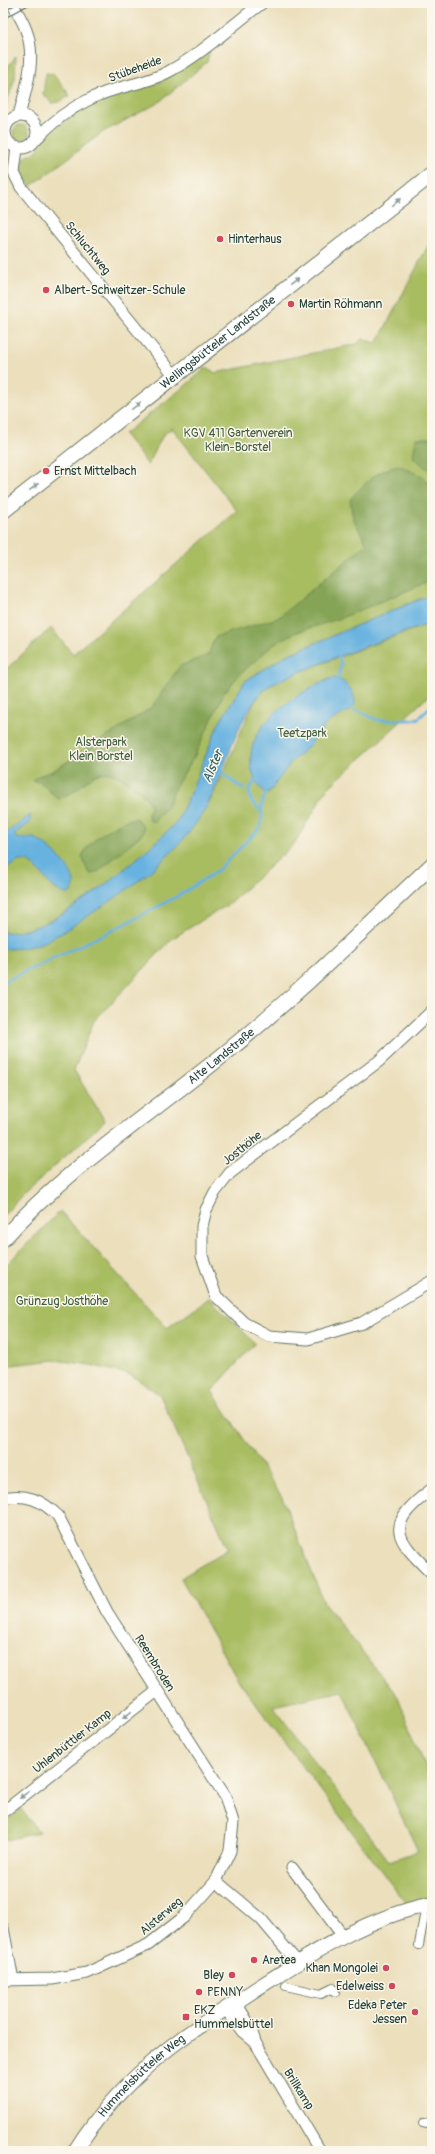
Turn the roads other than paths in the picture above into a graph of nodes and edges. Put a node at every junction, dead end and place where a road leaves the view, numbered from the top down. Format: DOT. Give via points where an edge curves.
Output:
graph roads {
  1 [pos="12,3"];
  2 [pos="262,3"];
  3 [pos="19,116"];
  4 [pos="34,123"];
  5 [pos="5,124"];
  6 [pos="52,124"];
  7 [pos="4,139"];
  8 [pos="36,139"];
  9 [pos="17,148"];
  10 [pos="432,174"];
  11 [pos="175,376"];
  12 [pos="3,511"];
  13 [pos="432,865"];
  14 [pos="432,1011"];
  15 [pos="3,1239"];
  16 [pos="432,1281"];
  17 [pos="432,1489"];
  18 [pos="3,1498"];
  19 [pos="432,1574"];
  20 [pos="157,1691"];
  21 [pos="3,1812"];
  22 [pos="292,1868"];
  23 [pos="216,1882"];
  24 [pos="429,1905"];
  25 [pos="3,1928"];
  26 [pos="343,1936"];
  27 [pos="419,1945"];
  28 [pos="298,1963"];
  29 [pos="8,1980"];
  30 [pos="286,1986"];
  31 [pos="335,1992"];
  32 [pos="231,2006"];
  33 [pos="423,2123"];
  34 [pos="432,2125"];
  35 [pos="75,2151"];
  36 [pos="320,2151"];
  1 -- 3 [label="street" via="27,32 31,58 29,79"];
  2 -- 6 [label="street, Stübeheide" via="168,72 142,83 90,98"];
  3 -- 4 [label="street" via="27,117"];
  3 -- 5 [label="street"];
  4 -- 6 [label="street"];
  4 -- 8 [label="street"];
  5 -- 7 [label="street"];
  6 -- 8 [label="street, Stübeheide"];
  7 -- 9 [label="street"];
  8 -- 9 [label="street" via="28,147"];
  9 -- 11 [label="street, Schluchtweg" via="14,173 21,187"];
  11 -- 10 [label="main road, Wellingsbütteler Landstraße, one-way"];
  12 -- 11 [label="main road, Wellingsbütteler Landstraße, one-way"];
  13 -- 15 [label="main road, Alte Landstraße" via="224,1055 75,1171"];
  14 -- 16 [label="street, Josthöhe" via="379,1061 230,1173 215,1192 206,1210 201,1244 205,1269 216,1296 240,1320 269,1336 308,1339 362,1323"];
  17 -- 19 [label="street" via="407,1510 400,1521 398,1531 409,1552"];
  18 -- 20 [label="street, Reembroden" via="32,1498 47,1504 58,1516 108,1612"];
  20 -- 21 [label="street, Uhlenbüttler Kamp, one-way"];
  20 -- 23 [label="street, Reembroden" via="225,1796 233,1822 230,1851"];
  22 -- 26 [label="street"];
  23 -- 28 [label="street" via="261,1919"];
  23 -- 29 [label="street, Alsterweg" via="184,1917 148,1945 87,1973 52,1979"];
  24 -- 26 [label="street, Hummelsbütteler Weg" via="387,1916"];
  24 -- 27 [label="street"];
  25 -- 29 [label="street"];
  26 -- 28 [label="street, Hummelsbütteler Weg"];
  28 -- 32 [label="street, Hummelsbütteler Weg"];
  30 -- 31 [label="street" via="321,1994 333,1988"];
  32 -- 35 [label="street, Hummelsbütteler Weg" via="185,2035 133,2079 88,2130"];
  32 -- 36 [label="street, Brillkamp" via="250,2026 255,2042"];
  33 -- 34 [label="street"];
}
